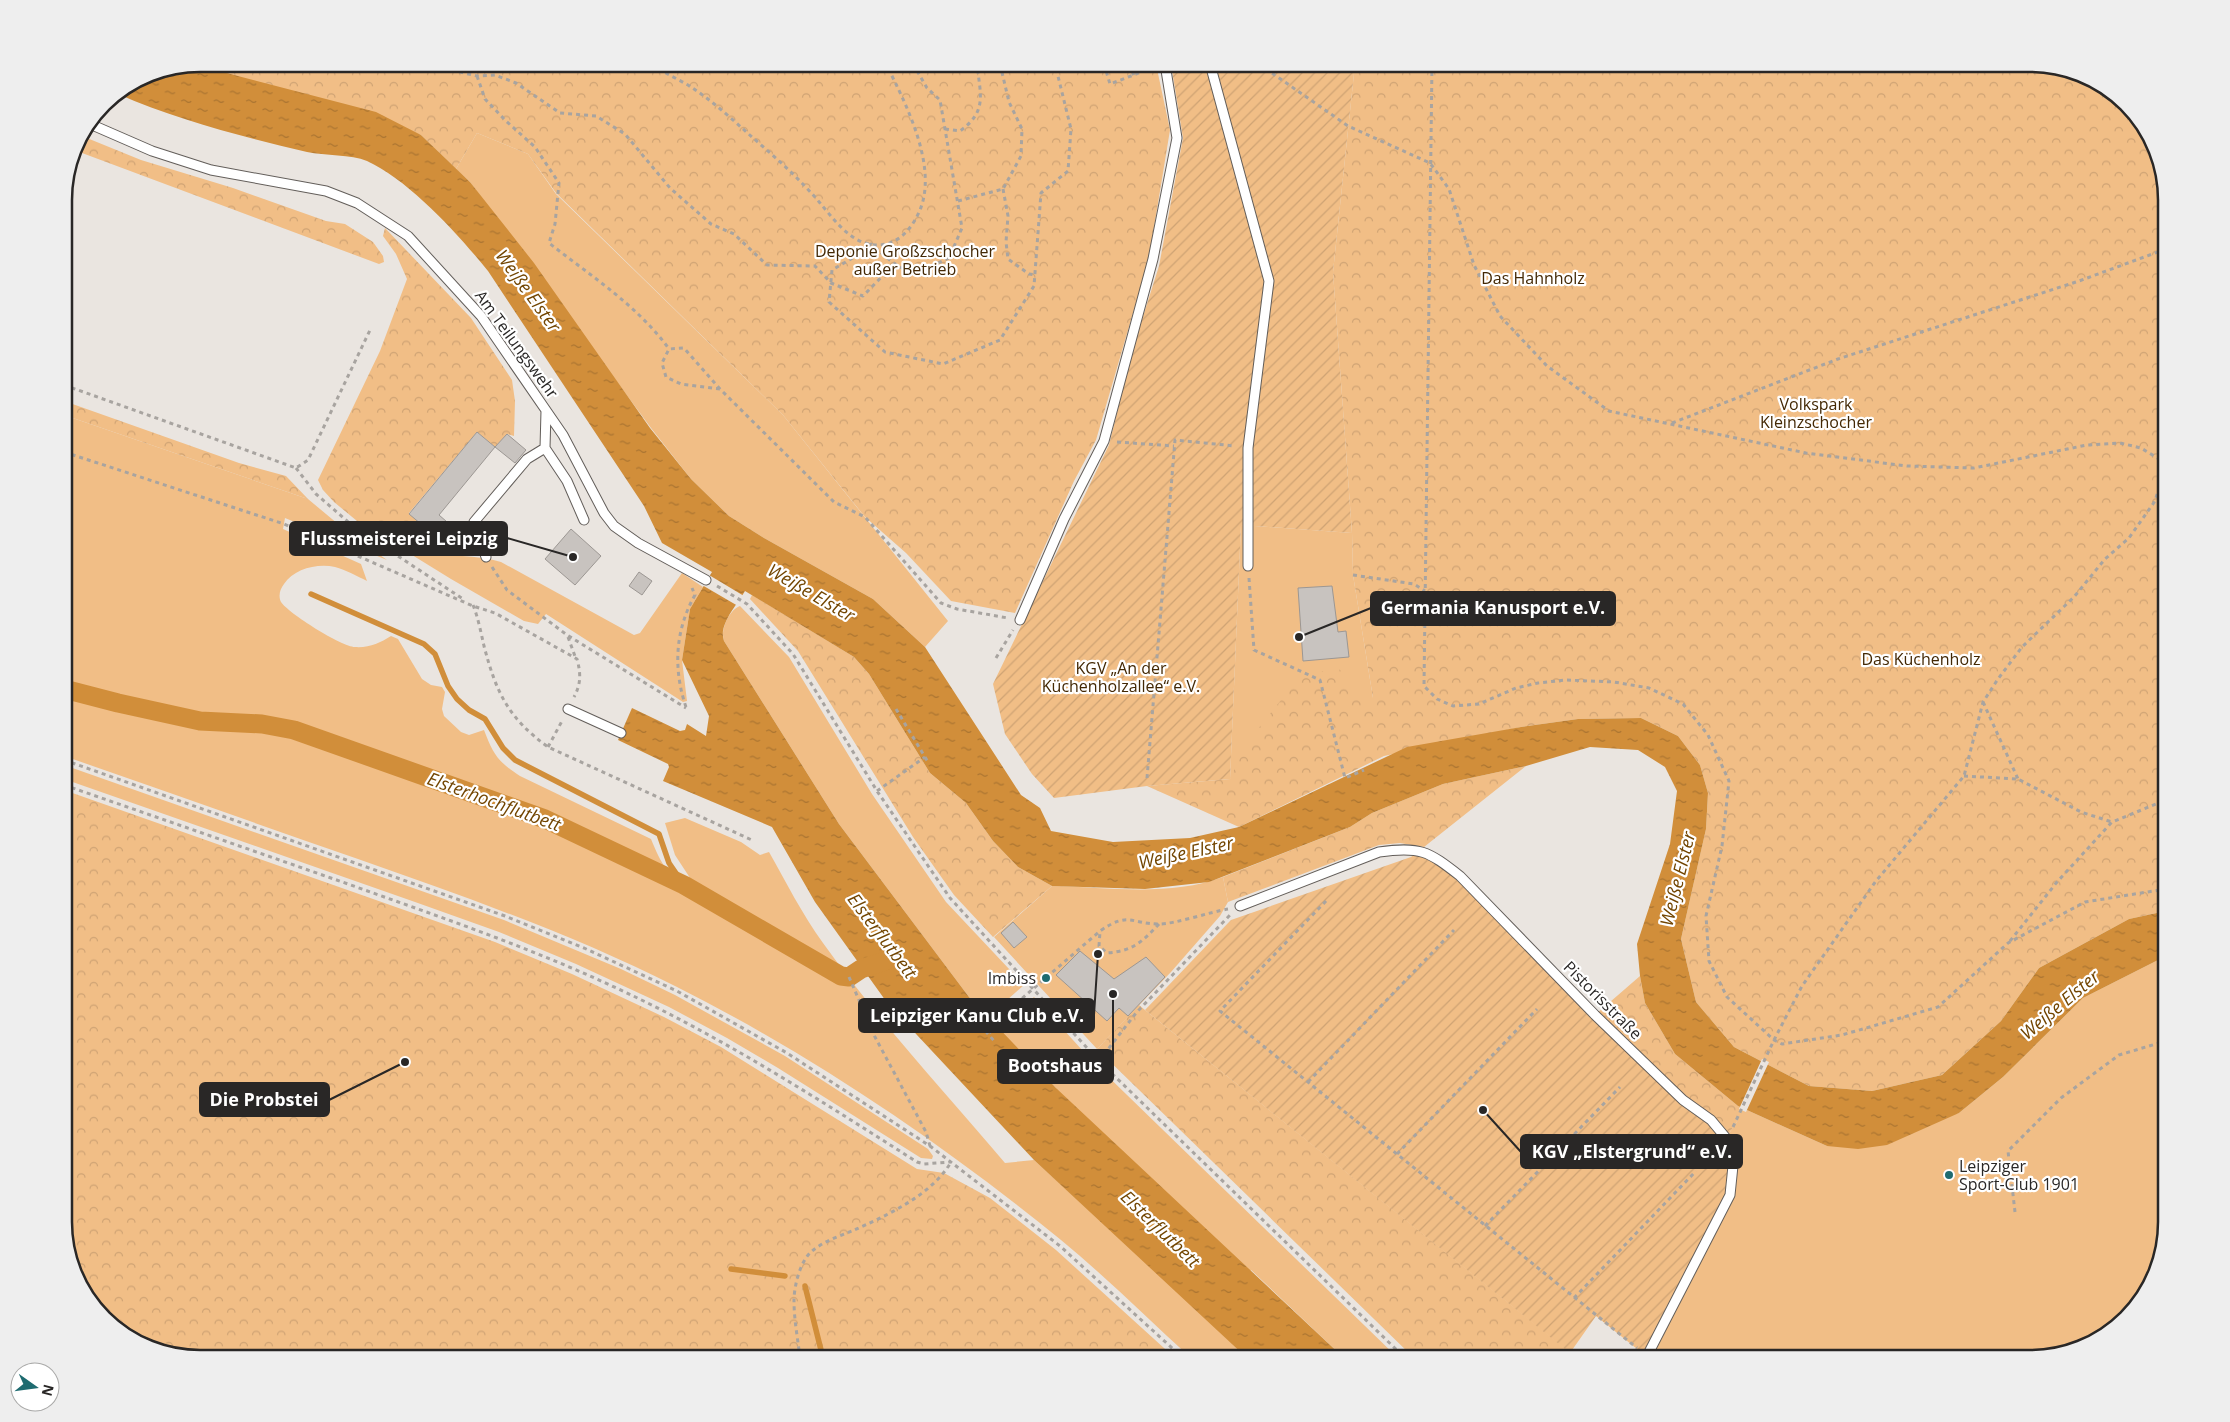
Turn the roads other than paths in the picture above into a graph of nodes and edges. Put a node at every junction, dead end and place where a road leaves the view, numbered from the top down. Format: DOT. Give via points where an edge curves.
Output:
graph roads {
  1 [pos="1166,72"];
  2 [pos="1212,72"];
  3 [pos="96,127"];
  4 [pos="546,411"];
  5 [pos="545,448"];
  6 [pos="584,520"];
  7 [pos="486,557"];
  8 [pos="1248,566"];
  9 [pos="706,580"];
  10 [pos="1020,620"];
  11 [pos="568,709"];
  12 [pos="621,733"];
  13 [pos="1240,906"];
  14 [pos="1651,1350"];
  1 -- 10 [label="lane" via="1178,138 1153,259 1104,441 1064,520"];
  2 -- 8 [label="lane" via="1269,281 1248,448"];
  3 -- 4 [label="lane, Am Teilungswehr" via="152,151 210,170 326,191 375,213 408,236 475,309"];
  4 -- 5 [label="lane"];
  4 -- 9 [label="lane, Am Teilungswehr" via="614,526 638,543"];
  5 -- 6 [label="lane" via="567,481"];
  5 -- 7 [label="lane" via="527,459 474,522"];
  11 -- 12 [label="lane"];
  13 -- 14 [label="lane, Pistorisstraße" via="1379,852 1420,850 1440,860 1460,876 1683,1100 1711,1120 1726,1138 1734,1156 1730,1195"];
}
